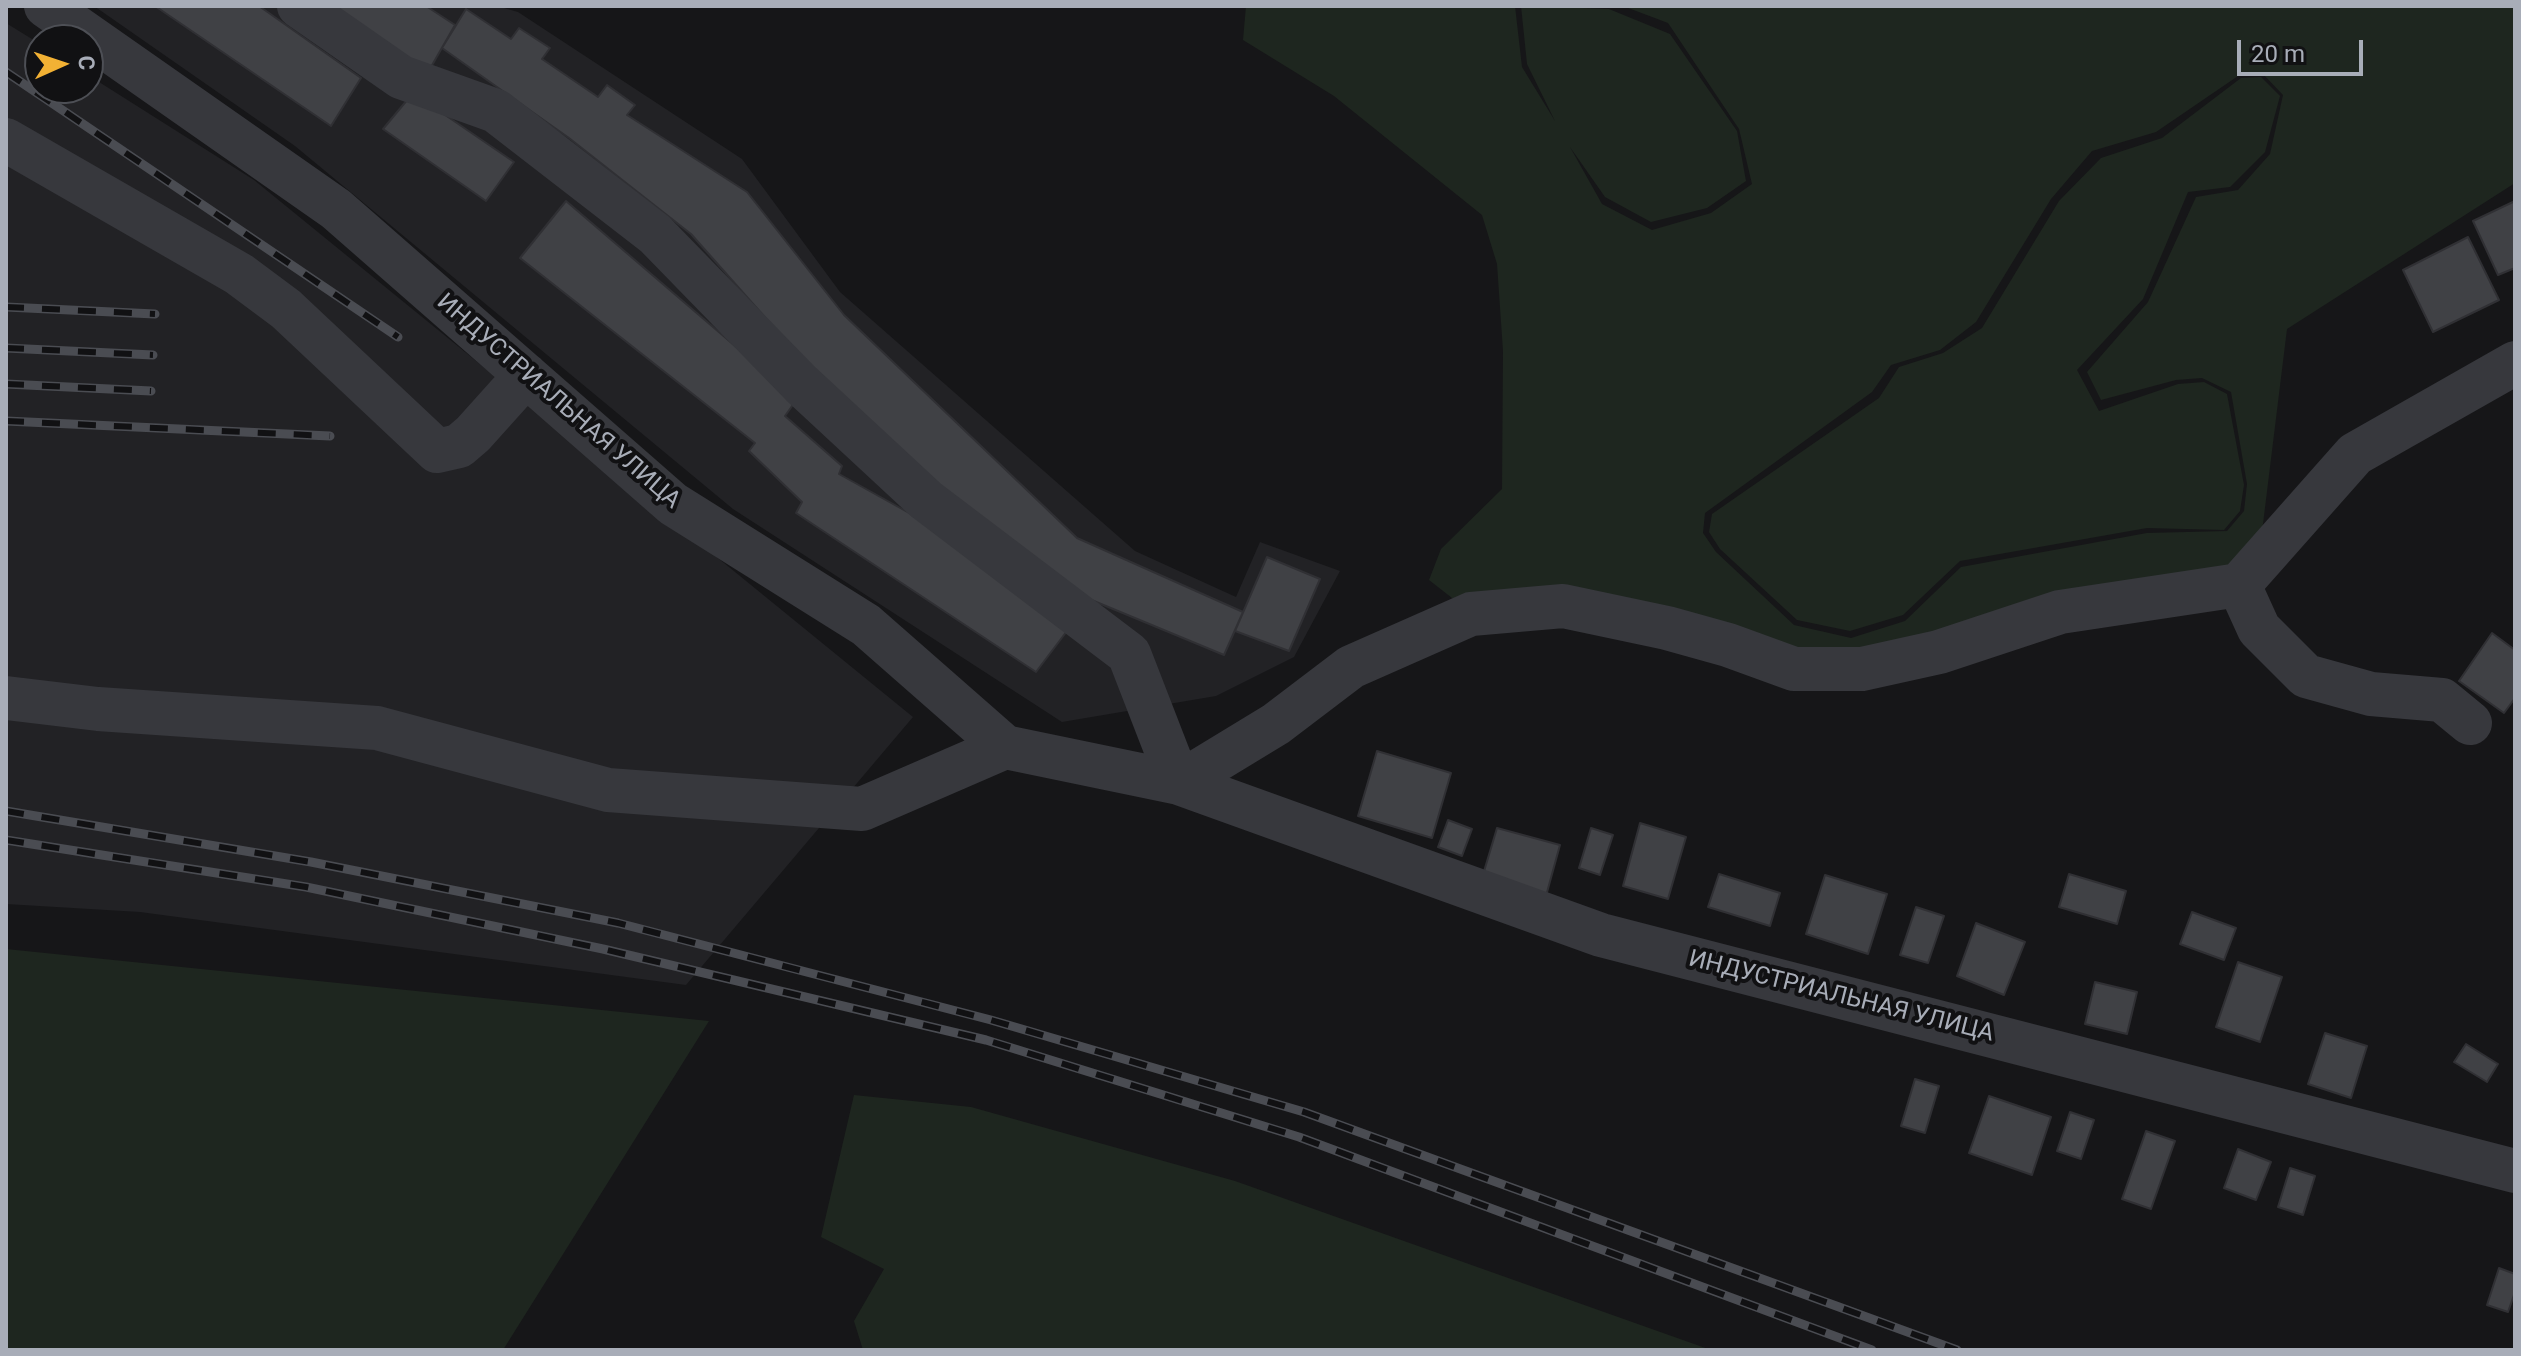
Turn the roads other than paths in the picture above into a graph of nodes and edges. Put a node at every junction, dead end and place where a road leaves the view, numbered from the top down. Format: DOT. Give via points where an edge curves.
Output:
graph roads {
  1 [pos="46,6"];
  2 [pos="299,6"];
  3 [pos="6,140"];
  4 [pos="2515,363"];
  5 [pos="526,375"];
  6 [pos="2239,585"];
  7 [pos="6,698"];
  8 [pos="2470,723"];
  9 [pos="1005,747"];
  10 [pos="1179,783"];
  11 [pos="2515,1171"];
  1 -- 5 [label="street, ИНДУСТРИАЛЬНАЯ УЛИЦА" via="336,209"];
  2 -- 10 [label="street" via="401,77 496,111 655,234 801,384 926,500 1129,654"];
  3 -- 5 [label="street" via="239,274 286,309 437,451 459,446"];
  4 -- 6 [label="street" via="2355,454"];
  5 -- 9 [label="street, ИНДУСТРИАЛЬНАЯ УЛИЦА" via="673,504 866,625"];
  6 -- 8 [label="street" via="2259,629 2306,676 2371,694 2442,700"];
  6 -- 10 [label="street" via="2060,612 1939,652 1862,669 1794,669 1667,628 1563,606 1471,614 1351,667 1276,724"];
  7 -- 9 [label="street" via="377,728 608,790 862,809"];
  9 -- 10 [label="street, ИНДУСТРИАЛЬНАЯ УЛИЦА"];
  10 -- 11 [label="street, ИНДУСТРИАЛЬНАЯ УЛИЦА" via="1601,935"];
}
